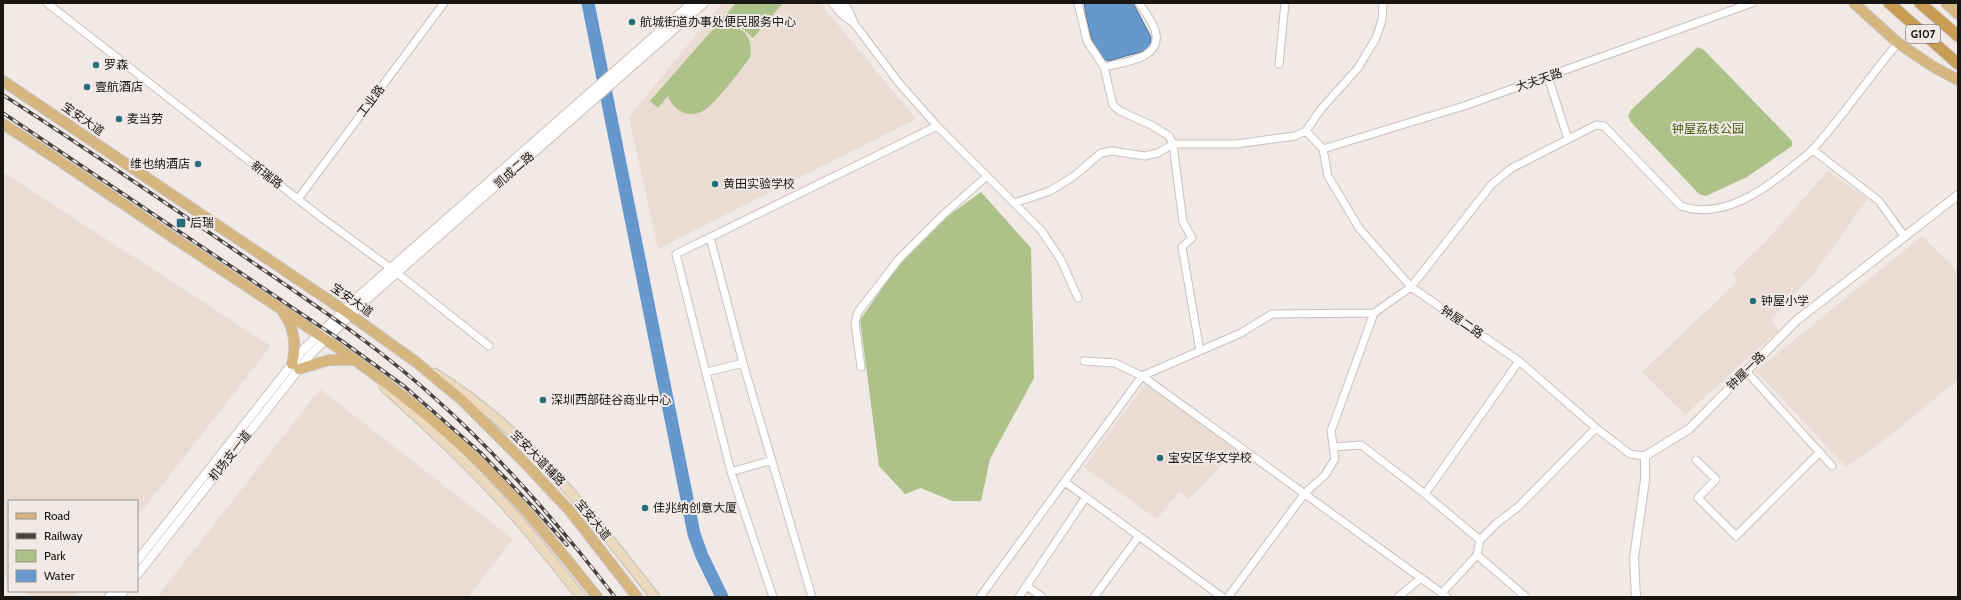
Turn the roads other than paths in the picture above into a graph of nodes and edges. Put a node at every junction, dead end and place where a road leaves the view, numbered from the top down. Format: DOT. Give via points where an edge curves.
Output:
graph roads {
  1 [pos="47,3"];
  2 [pos="444,3"];
  3 [pos="692,3"];
  4 [pos="704,3"];
  5 [pos="833,3"];
  6 [pos="843,3"];
  7 [pos="1078,3"];
  8 [pos="1139,3"];
  9 [pos="1284,3"];
  10 [pos="1383,3"];
  11 [pos="1752,3"];
  12 [pos="1854,3"];
  13 [pos="1889,3"];
  14 [pos="1920,3"];
  15 [pos="1946,3"];
  16 [pos="1958,14"];
  17 [pos="853,22"];
  18 [pos="1958,36"];
  19 [pos="1898,43"];
  20 [pos="1279,64"];
  21 [pos="1958,64"];
  22 [pos="1104,67"];
  23 [pos="1548,77"];
  24 [pos="1958,80"];
  25 [pos="3,81"];
  26 [pos="3,124"];
  27 [pos="936,126"];
  28 [pos="1306,131"];
  29 [pos="1568,138"];
  30 [pos="1173,144"];
  31 [pos="1323,149"];
  32 [pos="1813,150"];
  33 [pos="987,176"];
  34 [pos="1958,195"];
  35 [pos="298,199"];
  36 [pos="1014,203"];
  37 [pos="710,237"];
  38 [pos="1905,237"];
  39 [pos="393,270"];
  40 [pos="1411,287"];
  41 [pos="1078,298"];
  42 [pos="278,308"];
  43 [pos="347,312"];
  44 [pos="1374,313"];
  45 [pos="321,336"];
  46 [pos="489,346"];
  47 [pos="1200,351"];
  48 [pos="355,361"];
  49 [pos="1084,361"];
  50 [pos="1519,361"];
  51 [pos="416,362"];
  52 [pos="743,363"];
  53 [pos="861,366"];
  54 [pos="296,367"];
  55 [pos="1746,371"];
  56 [pos="707,372"];
  57 [pos="1142,376"];
  58 [pos="1596,428"];
  59 [pos="1333,447"];
  60 [pos="1820,452"];
  61 [pos="1645,456"];
  62 [pos="772,460"];
  63 [pos="1696,460"];
  64 [pos="1832,466"];
  65 [pos="731,472"];
  66 [pos="1065,482"];
  67 [pos="1305,493"];
  68 [pos="1425,494"];
  69 [pos="1086,497"];
  70 [pos="1139,536"];
  71 [pos="1480,540"];
  72 [pos="1478,555"];
  73 [pos="138,561"];
  74 [pos="138,574"];
  75 [pos="1421,578"];
  76 [pos="1027,586"];
  77 [pos="1445,595"];
  78 [pos="581,597"];
  79 [pos="597,597"];
  80 [pos="637,597"];
  81 [pos="655,597"];
  82 [pos="773,597"];
  83 [pos="812,597"];
  84 [pos="980,597"];
  85 [pos="1019,597"];
  86 [pos="1042,597"];
  87 [pos="1094,597"];
  88 [pos="1222,597"];
  89 [pos="1228,597"];
  90 [pos="1398,597"];
  91 [pos="1526,597"];
  92 [pos="1636,597"];
  1 -- 35 [label="street, 新瑞路"];
  2 -- 35 [label="street, 工业路"];
  3 -- 39 [label="street, 凯成二路"];
  4 -- 39 [label="street, 凯成二路"];
  5 -- 17 [label="street"];
  6 -- 17 [label="street"];
  7 -- 22 [label="street" via="1087,41"];
  8 -- 22 [label="street" via="1154,28 1157,41 1153,50 1144,57"];
  9 -- 20 [label="street"];
  10 -- 28 [label="street" via="1382,20 1376,38 1358,68"];
  11 -- 23 [label="street, 大夫天路"];
  12 -- 19 [label="main road"];
  13 -- 21 [label="highway, G107"];
  14 -- 18 [label="highway, G107"];
  15 -- 16 [label="main road"];
  17 -- 27 [label="street" via="899,83"];
  19 -- 24 [label="main road"];
  19 -- 32 [label="street"];
  22 -- 30 [label="street" via="1113,105 1169,136"];
  23 -- 29 [label="street"];
  23 -- 31 [label="street, 大夫天路"];
  25 -- 43 [label="main road, 宝安大道"];
  26 -- 42 [label="main road"];
  27 -- 33 [label="street"];
  27 -- 37 [label="street"];
  28 -- 30 [label="street" via="1288,137 1236,144"];
  28 -- 31 [label="street"];
  29 -- 32 [label="street" via="1596,125 1604,126 1681,206 1706,210 1728,206 1769,186"];
  29 -- 40 [label="street" via="1512,168 1492,184"];
  30 -- 36 [label="street" via="1158,153 1145,156 1112,151 1102,153 1074,176 1050,191"];
  30 -- 47 [label="street" via="1183,222 1192,238 1182,247"];
  31 -- 40 [label="street, 钟屋二路" via="1328,176 1359,228"];
  32 -- 38 [label="street" via="1879,201"];
  33 -- 36 [label="street"];
  33 -- 53 [label="street" via="899,259 858,312 855,323"];
  34 -- 38 [label="street, 钟屋一路"];
  35 -- 39 [label="street, 新瑞路"];
  36 -- 41 [label="street" via="1041,230 1061,260"];
  37 -- 52 [label="street"];
  37 -- 56 [label="street" via="676,254"];
  38 -- 55 [label="street, 钟屋一路" via="1797,320"];
  39 -- 43 [label="street, 凯成二路"];
  39 -- 46 [label="street, 新瑞路"];
  40 -- 44 [label="street"];
  40 -- 50 [label="street, 钟屋二路"];
  42 -- 45 [label="main road"];
  42 -- 54 [label="main road" via="288,319 294,337"];
  43 -- 45 [label="street, 凯成二路"];
  43 -- 51 [label="main road, 宝安大道"];
  44 -- 47 [label="street" via="1272,314 1241,333"];
  44 -- 59 [label="street" via="1331,431"];
  45 -- 48 [label="main road"];
  45 -- 54 [label="street, 机场支一道"];
  47 -- 57 [label="street"];
  48 -- 54 [label="main road" via="342,359"];
  48 -- 78 [label="main road" via="482,480 532,534"];
  48 -- 79 [label="main road" via="429,416 480,463 523,508"];
  49 -- 57 [label="street" via="1114,363"];
  50 -- 58 [label="street, 钟屋二路"];
  50 -- 68 [label="street"];
  51 -- 80 [label="main road, 宝安大道" via="463,401 524,462 570,511"];
  51 -- 81 [label="main road, 宝安大道辅路" via="472,398 516,435 577,498"];
  52 -- 56 [label="street"];
  52 -- 62 [label="street"];
  54 -- 73 [label="street, 机场支一道"];
  54 -- 74 [label="street, 机场支一道"];
  55 -- 60 [label="street"];
  55 -- 61 [label="street, 钟屋一路" via="1688,429"];
  56 -- 65 [label="street"];
  57 -- 66 [label="street"];
  57 -- 67 [label="street"];
  58 -- 61 [label="street, 钟屋二路" via="1630,454"];
  58 -- 71 [label="street" via="1518,507"];
  59 -- 67 [label="street" via="1335,459 1325,475"];
  59 -- 68 [label="street" via="1361,445"];
  60 -- 63 [label="street" via="1736,536 1698,498 1716,479"];
  60 -- 64 [label="street"];
  61 -- 92 [label="street" via="1645,480 1634,558"];
  62 -- 65 [label="street"];
  62 -- 83 [label="street"];
  65 -- 82 [label="street"];
  66 -- 69 [label="street"];
  66 -- 84 [label="street"];
  67 -- 75 [label="street"];
  67 -- 89 [label="street"];
  68 -- 71 [label="street"];
  69 -- 70 [label="street"];
  69 -- 76 [label="street"];
  70 -- 87 [label="street"];
  70 -- 88 [label="street"];
  71 -- 72 [label="street"];
  72 -- 77 [label="street"];
  72 -- 91 [label="street"];
  75 -- 77 [label="street"];
  75 -- 90 [label="street"];
  76 -- 85 [label="street"];
  76 -- 86 [label="street"];
}
